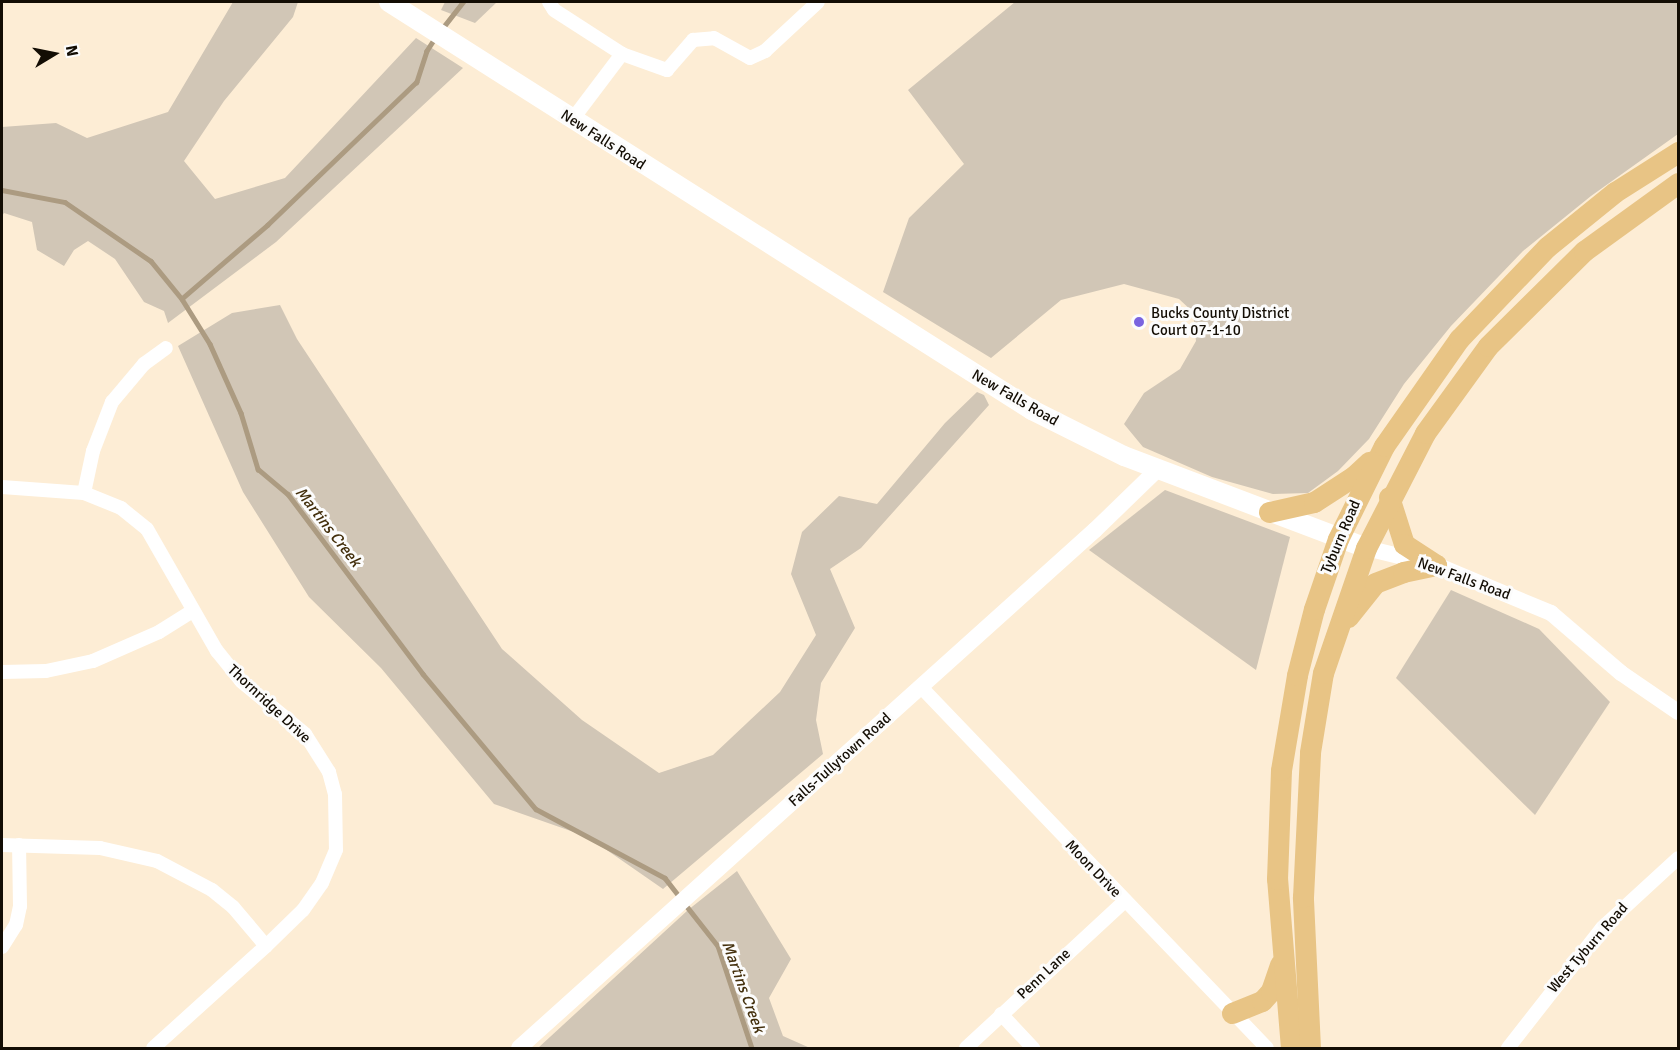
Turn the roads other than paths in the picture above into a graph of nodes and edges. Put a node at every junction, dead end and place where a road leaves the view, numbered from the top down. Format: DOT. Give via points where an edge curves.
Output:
graph roads {
  1 [pos="389,2"];
  2 [pos="549,2"];
  3 [pos="818,2"];
  4 [pos="622,54"];
  5 [pos="572,120"];
  6 [pos="1678,152"];
  7 [pos="1678,183"];
  8 [pos="166,348"];
  9 [pos="1384,446"];
  10 [pos="1158,469"];
  11 [pos="2,487"];
  12 [pos="84,494"];
  13 [pos="1389,497"];
  14 [pos="1269,512"];
  15 [pos="1338,540"];
  16 [pos="1366,548"];
  17 [pos="1436,565"];
  18 [pos="193,611"];
  19 [pos="1329,654"];
  20 [pos="2,672"];
  21 [pos="921,687"];
  22 [pos="1678,712"];
  23 [pos="2,845"];
  24 [pos="19,845"];
  25 [pos="1678,858"];
  26 [pos="1125,901"];
  27 [pos="266,945"];
  28 [pos="2,947"];
  29 [pos="1282,959"];
  30 [pos="1232,1012"];
  31 [pos="1001,1014"];
  32 [pos="153,1048"];
  33 [pos="519,1048"];
  34 [pos="966,1048"];
  35 [pos="1034,1048"];
  36 [pos="1267,1048"];
  37 [pos="1291,1048"];
  38 [pos="1310,1048"];
  39 [pos="1508,1048"];
  1 -- 5 [label="main road, New Falls Road"];
  2 -- 4 [label="street" via="554,10"];
  3 -- 4 [label="street" via="765,51 750,58 714,38 693,40 667,70"];
  4 -- 5 [label="street"];
  5 -- 10 [label="main road, New Falls Road" via="1032,410"];
  6 -- 9 [label="main road, Tyburn Road" via="1584,216 1508,284 1433,372"];
  7 -- 13 [label="main road, Tyburn Road" via="1584,251 1518,313 1455,387"];
  8 -- 12 [label="street" via="144,364 112,402 93,451"];
  9 -- 14 [label="main road" via="1330,494 1292,509"];
  9 -- 15 [label="main road, Tyburn Road"];
  10 -- 14 [label="main road, New Falls Road"];
  10 -- 21 [label="street, Falls-Tullytown Road"];
  11 -- 12 [label="street, Thornridge Drive"];
  12 -- 18 [label="street, Thornridge Drive" via="121,508 147,529"];
  13 -- 16 [label="main road, Tyburn Road"];
  13 -- 17 [label="main road" via="1404,544"];
  14 -- 15 [label="main road, New Falls Road"];
  15 -- 16 [label="main road, New Falls Road"];
  15 -- 29 [label="main road, Tyburn Road" via="1314,609 1287,726 1278,816"];
  16 -- 17 [label="street, New Falls Road"];
  16 -- 19 [label="main road, Tyburn Road"];
  17 -- 19 [label="main road" via="1375,583 1351,611"];
  17 -- 22 [label="street, New Falls Road" via="1551,613 1630,681"];
  18 -- 20 [label="street" via="159,632 93,661 46,671"];
  18 -- 27 [label="street, Thornridge Drive" via="232,672 305,734 329,772 335,794 338,834 331,867 303,910"];
  19 -- 38 [label="main road, Tyburn Road" via="1310,752 1305,814 1303,897"];
  21 -- 26 [label="street, Moon Drive"];
  21 -- 33 [label="street, Falls-Tullytown Road"];
  23 -- 24 [label="street"];
  24 -- 27 [label="street" via="100,848 157,861 212,890 233,907"];
  24 -- 28 [label="street" via="20,906 16,925"];
  25 -- 39 [label="street, West Tyburn Road" via="1602,928"];
  26 -- 30 [label="street, Moon Drive"];
  26 -- 31 [label="street, Penn Lane"];
  27 -- 32 [label="street, Thornridge Drive"];
  29 -- 30 [label="main road" via="1271,991 1262,1001"];
  29 -- 37 [label="main road, Tyburn Road"];
  30 -- 36 [label="street, Moon Drive"];
  31 -- 34 [label="street, Penn Lane"];
  31 -- 35 [label="street"];
}
